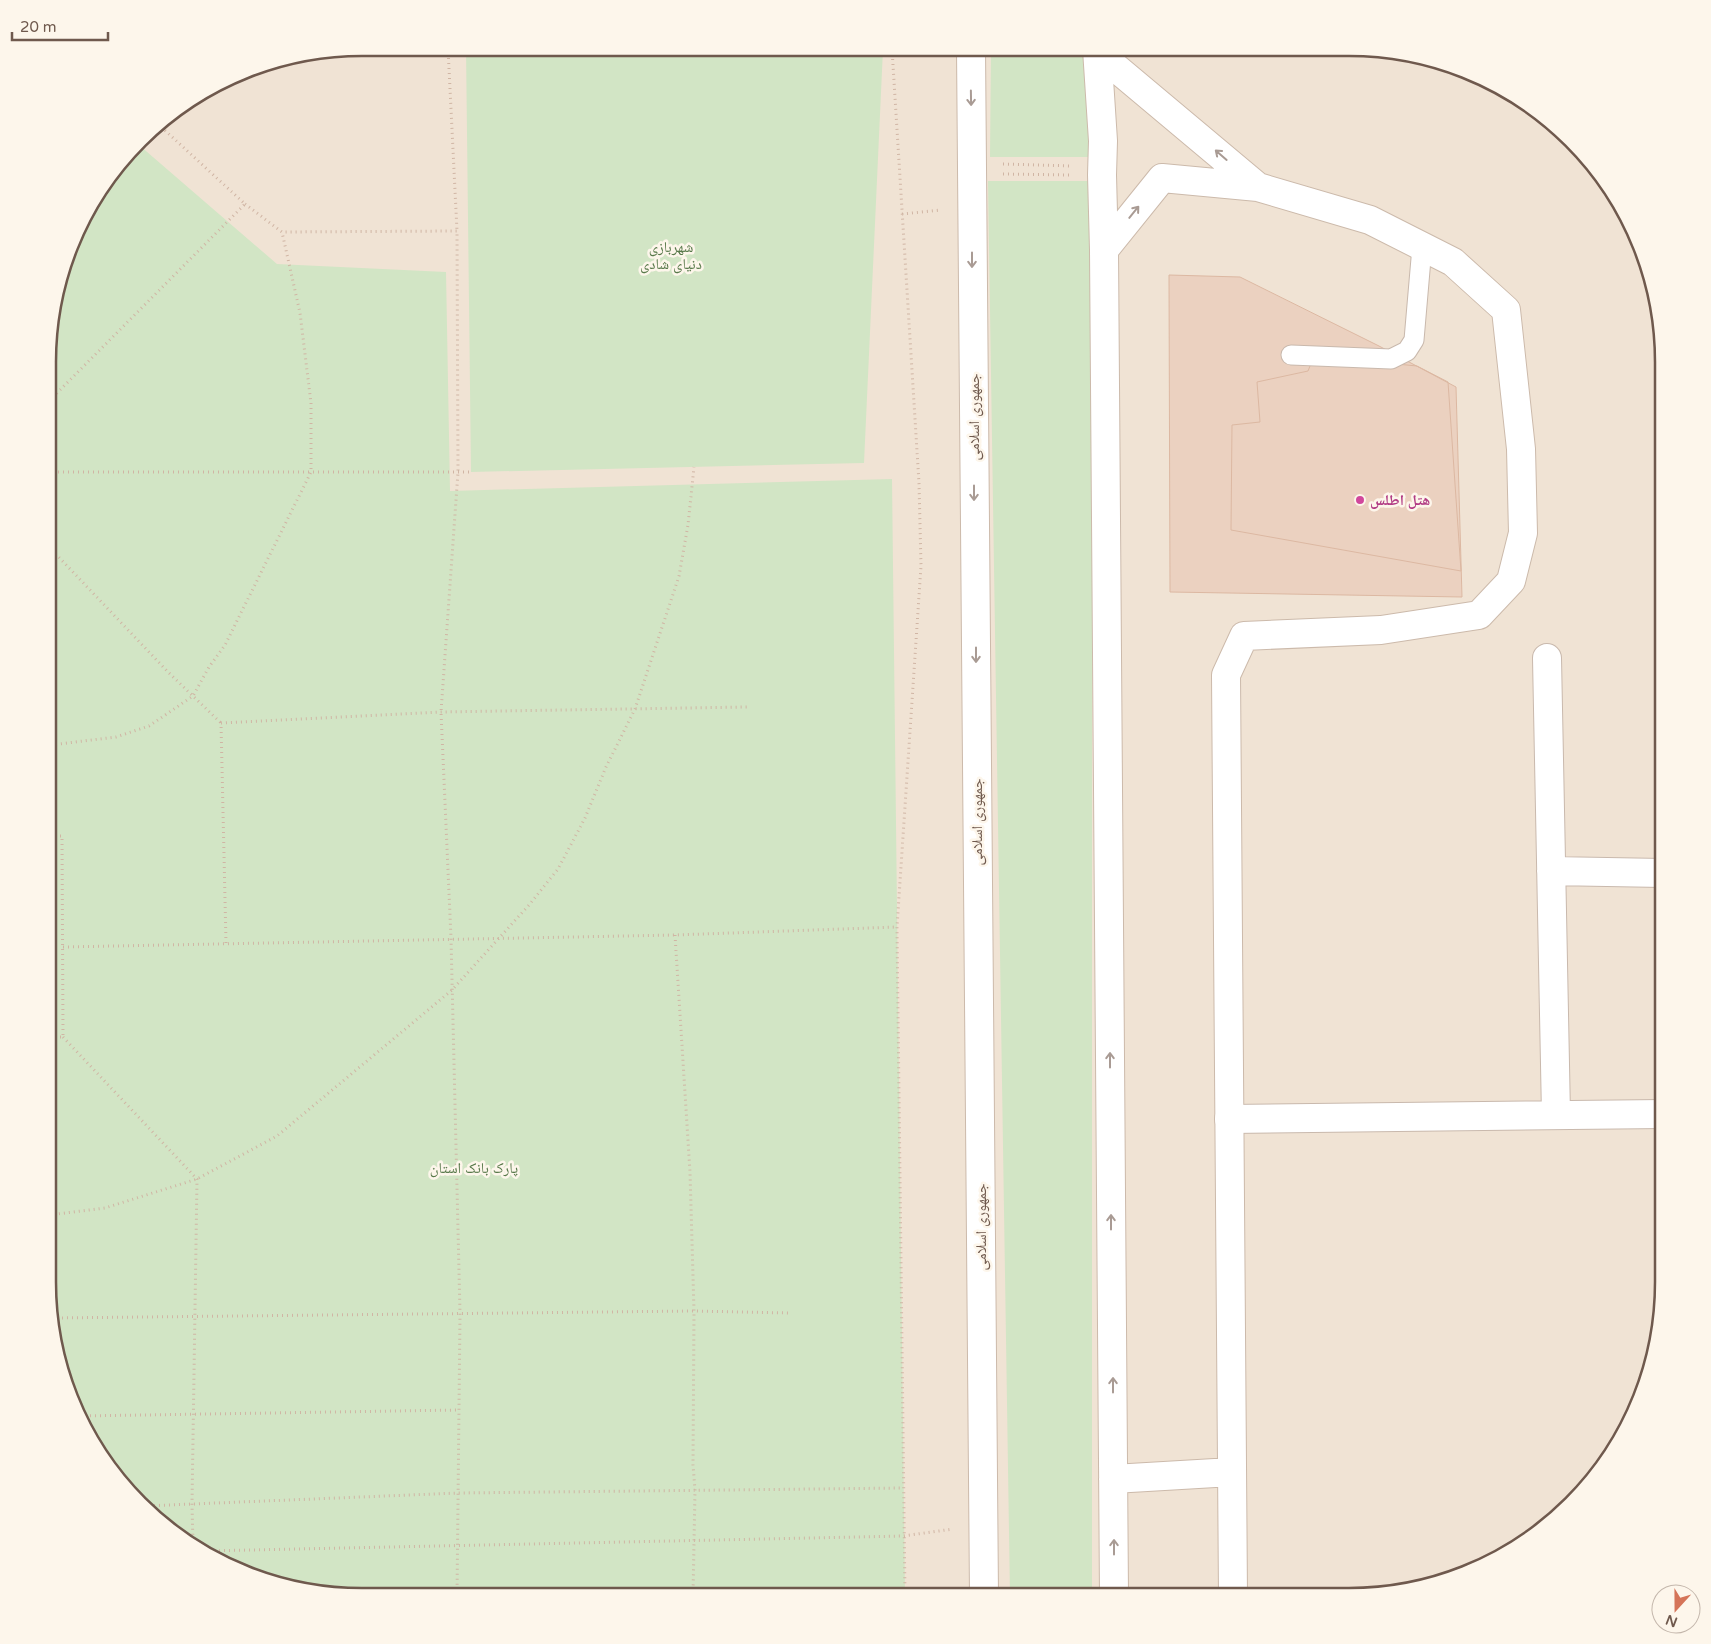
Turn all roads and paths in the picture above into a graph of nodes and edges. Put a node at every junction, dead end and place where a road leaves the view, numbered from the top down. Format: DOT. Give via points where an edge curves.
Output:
graph roads {
  1 [pos="448,56"];
  2 [pos="892,56"];
  3 [pos="971,56"];
  4 [pos="1097,56"];
  5 [pos="1104,56"];
  6 [pos="164,130"];
  7 [pos="972,169"];
  8 [pos="1102,171"];
  9 [pos="1258,187"];
  10 [pos="245,204"];
  11 [pos="972,206"];
  12 [pos="902,214"];
  13 [pos="458,230"];
  14 [pos="282,232"];
  15 [pos="1422,246"];
  16 [pos="1104,250"];
  17 [pos="1291,355"];
  18 [pos="56,394"];
  19 [pos="694,467"];
  20 [pos="56,472"];
  21 [pos="311,472"];
  22 [pos="458,472"];
  23 [pos="471,472"];
  24 [pos="56,554"];
  25 [pos="1546,658"];
  26 [pos="193,696"];
  27 [pos="746,707"];
  28 [pos="635,709"];
  29 [pos="441,712"];
  30 [pos="221,723"];
  31 [pos="56,744"];
  32 [pos="56,836"];
  33 [pos="1551,871"];
  34 [pos="1655,873"];
  35 [pos="897,927"];
  36 [pos="675,935"];
  37 [pos="451,938"];
  38 [pos="498,938"];
  39 [pos="226,943"];
  40 [pos="62,947"];
  41 [pos="452,990"];
  42 [pos="56,1037"];
  43 [pos="62,1037"];
  44 [pos="1655,1114"];
  45 [pos="1556,1115"];
  46 [pos="1230,1119"];
  47 [pos="197,1179"];
  48 [pos="56,1214"];
  49 [pos="694,1311"];
  50 [pos="789,1313"];
  51 [pos="460,1314"];
  52 [pos="195,1317"];
  53 [pos="59,1318"];
  54 [pos="459,1410"];
  55 [pos="193,1414"];
  56 [pos="87,1416"];
  57 [pos="1232,1472"];
  58 [pos="1113,1479"];
  59 [pos="903,1488"];
  60 [pos="695,1490"];
  61 [pos="458,1493"];
  62 [pos="192,1504"];
  63 [pos="154,1506"];
  64 [pos="983,1524"];
  65 [pos="904,1536"];
  66 [pos="193,1537"];
  67 [pos="693,1540"];
  68 [pos="458,1545"];
  69 [pos="216,1551"];
  70 [pos="457,1588"];
  71 [pos="693,1588"];
  72 [pos="905,1588"];
  73 [pos="984,1588"];
  74 [pos="1114,1588"];
  75 [pos="1233,1588"];
  1 -- 13 [label="path"];
  2 -- 12 [label="path"];
  3 -- 7 [label="street, جمهوری اسلامی, one-way"];
  4 -- 8 [label="street"];
  9 -- 5 [label="street, one-way"];
  6 -- 10 [label="path"];
  7 -- 8 [label="path"];
  7 -- 8 [label="path"];
  7 -- 11 [label="street, جمهوری اسلامی"];
  8 -- 16 [label="street"];
  9 -- 15 [label="street" via="1370,220"];
  16 -- 9 [label="street, one-way" via="1162,178"];
  10 -- 14 [label="path"];
  10 -- 18 [label="path"];
  11 -- 12 [label="path"];
  11 -- 64 [label="street, جمهوری اسلامی, one-way"];
  12 -- 35 [label="path" via="920,483 920,566"];
  13 -- 14 [label="path"];
  13 -- 22 [label="path"];
  14 -- 21 [label="path" via="300,313 312,404"];
  15 -- 17 [label="lane" via="1414,340 1407,351 1391,359"];
  15 -- 46 [label="street" via="1453,262 1506,310 1522,449 1523,533 1511,581 1480,615 1380,630 1244,636 1226,675"];
  58 -- 16 [label="street, one-way"];
  19 -- 28 [label="path" via="679,576"];
  20 -- 21 [label="path"];
  21 -- 22 [label="path"];
  21 -- 26 [label="path" via="224,645"];
  22 -- 23 [label="path"];
  22 -- 29 [label="path"];
  24 -- 26 [label="path"];
  25 -- 33 [label="street"];
  26 -- 30 [label="path"];
  26 -- 31 [label="path" via="149,726 116,737"];
  27 -- 28 [label="path"];
  28 -- 29 [label="path"];
  28 -- 38 [label="path" via="558,869"];
  29 -- 30 [label="path"];
  29 -- 37 [label="path"];
  30 -- 39 [label="path"];
  32 -- 40 [label="path" via="62,836"];
  33 -- 34 [label="street"];
  33 -- 45 [label="street"];
  35 -- 36 [label="path"];
  35 -- 59 [label="path"];
  36 -- 38 [label="path"];
  36 -- 49 [label="path" via="690,1172"];
  37 -- 38 [label="path"];
  37 -- 39 [label="path"];
  37 -- 41 [label="path"];
  38 -- 41 [label="path"];
  39 -- 40 [label="path"];
  40 -- 43 [label="path"];
  41 -- 47 [label="path" via="277,1136"];
  41 -- 51 [label="path"];
  42 -- 43 [label="path"];
  43 -- 47 [label="path"];
  44 -- 45 [label="street"];
  45 -- 46 [label="street"];
  46 -- 57 [label="street"];
  47 -- 48 [label="path" via="105,1208"];
  47 -- 52 [label="path"];
  49 -- 50 [label="path"];
  49 -- 51 [label="path"];
  49 -- 60 [label="path"];
  51 -- 52 [label="path"];
  51 -- 54 [label="path"];
  52 -- 53 [label="path"];
  52 -- 55 [label="path"];
  54 -- 55 [label="path"];
  54 -- 61 [label="path"];
  55 -- 56 [label="path"];
  55 -- 62 [label="path"];
  57 -- 58 [label="street"];
  57 -- 75 [label="street"];
  74 -- 58 [label="street, one-way"];
  59 -- 60 [label="path"];
  59 -- 65 [label="path"];
  60 -- 61 [label="path"];
  60 -- 67 [label="path"];
  61 -- 62 [label="path"];
  61 -- 68 [label="path"];
  62 -- 63 [label="path"];
  62 -- 66 [label="path"];
  64 -- 65 [label="path"];
  64 -- 73 [label="street, جمهوری اسلامی"];
  65 -- 67 [label="path"];
  65 -- 72 [label="path"];
  67 -- 68 [label="path"];
  67 -- 71 [label="path"];
  68 -- 69 [label="path"];
  68 -- 70 [label="path"];
}
